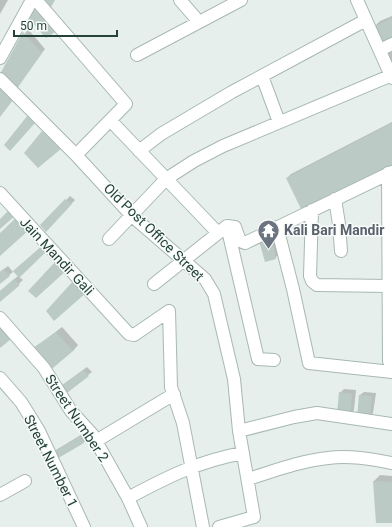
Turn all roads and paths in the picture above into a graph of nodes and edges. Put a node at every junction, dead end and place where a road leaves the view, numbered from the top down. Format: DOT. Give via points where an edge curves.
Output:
graph roads {
  1 [pos="34,0"];
  2 [pos="180,0"];
  3 [pos="241,0"];
  4 [pos="357,0"];
  5 [pos="366,20"];
  6 [pos="199,22"];
  7 [pos="392,44"];
  8 [pos="380,50"];
  9 [pos="137,55"];
  10 [pos="0,58"];
  11 [pos="262,76"];
  12 [pos="392,76"];
  13 [pos="0,79"];
  14 [pos="110,120"];
  15 [pos="279,122"];
  16 [pos="139,151"];
  17 [pos="76,154"];
  18 [pos="390,173"];
  19 [pos="166,179"];
  20 [pos="0,193"];
  21 [pos="335,199"];
  22 [pos="312,210"];
  23 [pos="132,216"];
  24 [pos="277,227"];
  25 [pos="222,230"];
  26 [pos="109,239"];
  27 [pos="341,251"];
  28 [pos="183,260"];
  29 [pos="154,284"];
  30 [pos="389,286"];
  31 [pos="0,318"];
  32 [pos="274,360"];
  33 [pos="391,368"];
  34 [pos="0,378"];
  35 [pos="174,394"];
  36 [pos="392,424"];
  37 [pos="239,431"];
  38 [pos="96,441"];
  39 [pos="243,453"];
  40 [pos="392,463"];
  41 [pos="192,466"];
  42 [pos="248,479"];
  43 [pos="25,481"];
  44 [pos="0,495"];
  45 [pos="128,498"];
  46 [pos="84,527"];
  47 [pos="141,527"];
  48 [pos="204,527"];
  49 [pos="219,527"];
  1 -- 10 [label="street"];
  1 -- 14 [label="street" via="126,104"];
  2 -- 6 [label="street"];
  3 -- 6 [label="street"];
  4 -- 5 [label="street"];
  5 -- 8 [label="street"];
  5 -- 11 [label="street"];
  6 -- 9 [label="street"];
  7 -- 8 [label="street"];
  8 -- 12 [label="street"];
  11 -- 15 [label="street"];
  11 -- 16 [label="street" via="161,134"];
  12 -- 15 [label="street"];
  13 -- 17 [label="street, Old Post Office Street"];
  14 -- 16 [label="street"];
  14 -- 17 [label="street"];
  15 -- 19 [label="street" via="223,146"];
  16 -- 19 [label="street"];
  17 -- 23 [label="street, Old Post Office Street"];
  18 -- 21 [label="street"];
  18 -- 30 [label="street"];
  19 -- 23 [label="street"];
  19 -- 25 [label="street"];
  20 -- 35 [label="street, Jain Mandir Gali" via="129,334 134,335 169,311 171,387"];
  21 -- 22 [label="street"];
  21 -- 27 [label="street"];
  22 -- 24 [label="street"];
  22 -- 30 [label="street" via="312,281 317,285"];
  23 -- 26 [label="street"];
  23 -- 28 [label="street, Old Post Office Street"];
  24 -- 25 [label="street" via="245,243 240,241 234,227"];
  24 -- 33 [label="street" via="309,363"];
  25 -- 28 [label="street"];
  25 -- 32 [label="street" via="258,359"];
  28 -- 29 [label="street"];
  28 -- 37 [label="street, Old Post Office Street" via="205,279 214,294 234,379"];
  30 -- 33 [label="street"];
  31 -- 38 [label="street, Street Number 2" via="44,368 71,411"];
  34 -- 46 [label="street, Street Number 1" via="21,402 39,431"];
  35 -- 38 [label="street"];
  35 -- 41 [label="street"];
  36 -- 37 [label="street" via="317,413"];
  37 -- 39 [label="street, Old Post Office Street"];
  38 -- 45 [label="street, Street Number 2"];
  39 -- 41 [label="street" via="214,458"];
  39 -- 42 [label="street, Old Post Office Street"];
  40 -- 42 [label="street" via="361,458 329,458 301,462"];
  41 -- 45 [label="street"];
  41 -- 48 [label="street"];
  42 -- 49 [label="street, Old Post Office Street" via="254,517"];
  43 -- 44 [label="street"];
  45 -- 47 [label="street, Street Number 2"];
}
